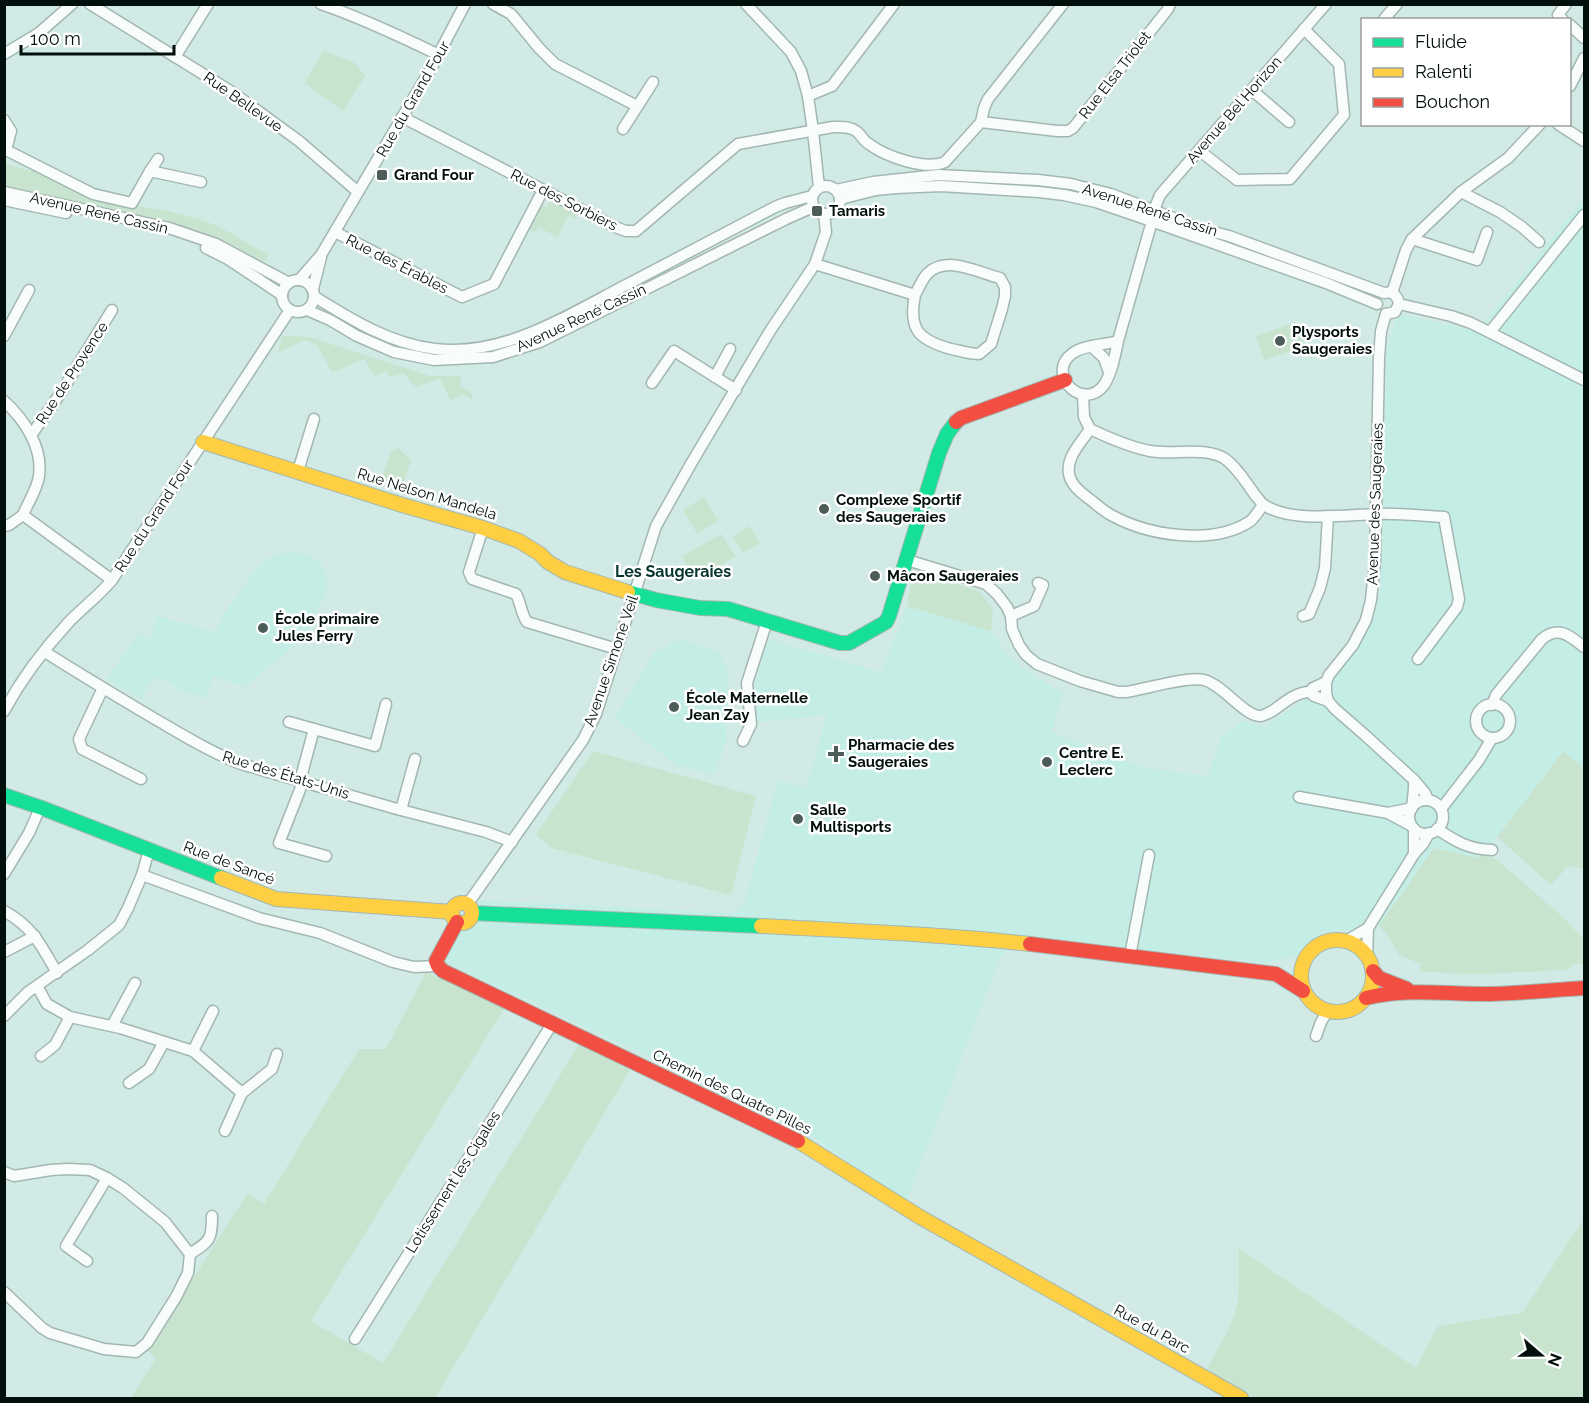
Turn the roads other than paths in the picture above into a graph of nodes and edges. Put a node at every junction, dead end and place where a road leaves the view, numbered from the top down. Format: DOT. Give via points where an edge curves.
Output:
graph roads {
  1 [pos="72,4"];
  2 [pos="90,4"];
  3 [pos="208,4"];
  4 [pos="321,4"];
  5 [pos="465,4"];
  6 [pos="493,4"];
  7 [pos="746,4"];
  8 [pos="894,4"];
  9 [pos="1062,4"];
  10 [pos="1170,4"];
  11 [pos="1326,4"];
  12 [pos="1397,4"];
  13 [pos="1566,4"];
  14 [pos="1385,18"];
  15 [pos="1561,18"];
  16 [pos="1571,27"];
  17 [pos="1304,29"];
  18 [pos="1584,38"];
  19 [pos="4,54"];
  20 [pos="439,55"];
  21 [pos="175,57"];
  22 [pos="1584,58"];
  23 [pos="653,82"];
  24 [pos="1571,82"];
  25 [pos="1252,90"];
  26 [pos="807,96"];
  27 [pos="637,106"];
  28 [pos="402,117"];
  29 [pos="4,120"];
  30 [pos="981,122"];
  31 [pos="1288,122"];
  32 [pos="1538,126"];
  33 [pos="1561,126"];
  34 [pos="623,129"];
  35 [pos="813,131"];
  36 [pos="1584,141"];
  37 [pos="1200,150"];
  38 [pos="158,159"];
  39 [pos="150,171"];
  40 [pos="201,182"];
  41 [pos="543,190"];
  42 [pos="4,192"];
  43 [pos="358,192"];
  44 [pos="1461,192"];
  45 [pos="838,194"];
  46 [pos="814,197"];
  47 [pos="4,200"];
  48 [pos="824,214"];
  49 [pos="1153,215"];
  50 [pos="1584,215"];
  51 [pos="335,232"];
  52 [pos="1487,232"];
  53 [pos="1412,239"];
  54 [pos="1539,242"];
  55 [pos="321,255"];
  56 [pos="815,264"];
  57 [pos="294,281"];
  58 [pos="29,290"];
  59 [pos="314,293"];
  60 [pos="1388,293"];
  61 [pos="282,295"];
  62 [pos="915,295"];
  63 [pos="1377,304"];
  64 [pos="1399,304"];
  65 [pos="112,310"];
  66 [pos="290,310"];
  67 [pos="308,310"];
  68 [pos="1386,314"];
  69 [pos="1490,332"];
  70 [pos="4,336"];
  71 [pos="1118,341"];
  72 [pos="1092,347"];
  73 [pos="730,349"];
  74 [pos="1109,372"];
  75 [pos="715,376"];
  76 [pos="1065,380"];
  77 [pos="1584,380"];
  78 [pos="652,383"];
  79 [pos="736,390"];
  80 [pos="1083,394"];
  81 [pos="4,401"];
  82 [pos="314,419"];
  83 [pos="1090,429"];
  84 [pos="32,435"];
  85 [pos="203,442"];
  86 [pos="298,471"];
  87 [pos="1263,504"];
  88 [pos="1376,514"];
  89 [pos="23,515"];
  90 [pos="1328,516"];
  91 [pos="4,526"];
  92 [pos="483,528"];
  93 [pos="907,560"];
  94 [pos="112,580"];
  95 [pos="1038,583"];
  96 [pos="634,594"];
  97 [pos="1011,616"];
  98 [pos="1302,616"];
  99 [pos="767,621"];
  100 [pos="1584,647"];
  101 [pos="617,649"];
  102 [pos="45,652"];
  103 [pos="1418,659"];
  104 [pos="1326,682"];
  105 [pos="103,688"];
  106 [pos="1310,692"];
  107 [pos="1328,701"];
  108 [pos="386,704"];
  109 [pos="1492,705"];
  110 [pos="4,711"];
  111 [pos="289,722"];
  112 [pos="314,729"];
  113 [pos="1492,738"];
  114 [pos="743,741"];
  115 [pos="415,759"];
  116 [pos="141,779"];
  117 [pos="1414,780"];
  118 [pos="301,781"];
  119 [pos="4,795"];
  120 [pos="1299,797"];
  121 [pos="1428,800"];
  122 [pos="40,808"];
  123 [pos="1412,808"];
  124 [pos="1441,809"];
  125 [pos="401,810"];
  126 [pos="1388,813"];
  127 [pos="1413,828"];
  128 [pos="1433,831"];
  129 [pos="512,842"];
  130 [pos="149,850"];
  131 [pos="1492,850"];
  132 [pos="1414,854"];
  133 [pos="1149,855"];
  134 [pos="326,856"];
  135 [pos="4,874"];
  136 [pos="142,875"];
  137 [pos="469,909"];
  138 [pos="4,911"];
  139 [pos="455,917"];
  140 [pos="1368,928"];
  141 [pos="35,936"];
  142 [pos="1346,941"];
  143 [pos="4,952"];
  144 [pos="1130,956"];
  145 [pos="1306,956"];
  146 [pos="1367,957"];
  147 [pos="438,966"];
  148 [pos="1373,971"];
  149 [pos="57,973"];
  150 [pos="1276,974"];
  151 [pos="135,982"];
  152 [pos="37,986"];
  153 [pos="1584,988"];
  154 [pos="1303,991"];
  155 [pos="1412,991"];
  156 [pos="1366,998"];
  157 [pos="213,1011"];
  158 [pos="1327,1012"];
  159 [pos="4,1016"];
  160 [pos="70,1017"];
  161 [pos="552,1024"];
  162 [pos="112,1026"];
  163 [pos="1316,1036"];
  164 [pos="164,1042"];
  165 [pos="194,1051"];
  166 [pos="278,1054"];
  167 [pos="41,1056"];
  168 [pos="129,1083"];
  169 [pos="242,1093"];
  170 [pos="225,1131"];
  171 [pos="4,1172"];
  172 [pos="107,1178"];
  173 [pos="212,1216"];
  174 [pos="190,1254"];
  175 [pos="87,1261"];
  176 [pos="1047,1288"];
  177 [pos="4,1292"];
  178 [pos="355,1339"];
  179 [pos="1241,1398"];
  1 -- 19 [label="street" via="39,33"];
  2 -- 21 [label="street, Rue Bellevue"];
  3 -- 21 [label="street"];
  4 -- 20 [label="street"];
  5 -- 20 [label="street, Rue du Grand Four"];
  6 -- 27 [label="street" via="511,14 555,64"];
  7 -- 26 [label="street" via="791,52"];
  8 -- 26 [label="street" via="831,86"];
  9 -- 30 [label="street" via="988,99"];
  10 -- 30 [label="street, Rue Elsa Triolet" via="1073,128 1068,131"];
  11 -- 17 [label="street, Avenue Bel Horizon"];
  12 -- 14 [label="street"];
  13 -- 15 [label="street" via="1558,15"];
  16 -- 18 [label="street"];
  17 -- 25 [label="street, Avenue Bel Horizon"];
  17 -- 37 [label="street" via="1340,64 1344,115 1290,179 1237,180"];
  20 -- 28 [label="street, Rue du Grand Four"];
  21 -- 43 [label="street, Rue Bellevue" via="299,141"];
  22 -- 24 [label="street"];
  23 -- 27 [label="street"];
  25 -- 31 [label="street"];
  25 -- 37 [label="street, Avenue Bel Horizon"];
  26 -- 35 [label="street"];
  27 -- 34 [label="street"];
  28 -- 41 [label="street, Rue des Sorbiers"];
  28 -- 43 [label="street, Rue du Grand Four"];
  29 -- 39 [label="street" via="11,131 6,150 93,194 132,203"];
  30 -- 35 [label="street" via="939,165 886,154 846,127"];
  32 -- 44 [label="street" via="1508,158"];
  33 -- 36 [label="street"];
  35 -- 41 [label="street, Rue des Sorbiers" via="738,144 636,231 615,227"];
  35 -- 46 [label="street"];
  37 -- 49 [label="street, Avenue Bel Horizon" via="1160,195"];
  38 -- 39 [label="street"];
  39 -- 40 [label="street"];
  41 -- 51 [label="street, Rue des Érables" via="494,284 462,297"];
  42 -- 57 [label="street, Avenue René Cassin" via="169,228 216,244"];
  43 -- 51 [label="street, Rue du Grand Four"];
  44 -- 53 [label="street"];
  44 -- 54 [label="street" via="1500,212"];
  45 -- 46 [label="street" via="828,185"];
  45 -- 48 [label="street" via="837,208"];
  45 -- 49 [label="street, Avenue René Cassin" via="873,182 938,175 1038,180 1111,194"];
  46 -- 48 [label="street"];
  46 -- 59 [label="street, Avenue René Cassin" via="775,207 543,328 482,348 435,349 398,340 358,323"];
  46 -- 67 [label="street, Avenue René Cassin" via="786,219 540,342 494,357 434,360 394,352"];
  47 -- 61 [label="street, Avenue René Cassin" via="165,233 220,254"];
  48 -- 56 [label="street, Avenue Simone Veil" via="826,232"];
  49 -- 60 [label="street, Avenue René Cassin" via="1229,236"];
  49 -- 63 [label="street, Avenue René Cassin"];
  49 -- 71 [label="street, Avenue Bel Horizon"];
  50 -- 69 [label="street"];
  51 -- 55 [label="street, Rue du Grand Four"];
  52 -- 53 [label="street" via="1477,260"];
  53 -- 60 [label="street"];
  55 -- 57 [label="street, Rue du Grand Four"];
  55 -- 59 [label="street, Rue du Grand Four"];
  56 -- 62 [label="street"];
  56 -- 79 [label="street, Avenue Simone Veil" via="770,330"];
  57 -- 59 [label="street" via="306,282"];
  57 -- 61 [label="street" via="285,286"];
  58 -- 70 [label="street"];
  59 -- 67 [label="street"];
  60 -- 63 [label="street"];
  60 -- 64 [label="street"];
  61 -- 66 [label="street"];
  62 -- 62 [label="street" via="915,326 931,343 972,354 979,354 991,344 1002,309 1005,287 1000,278 944,265 926,275"];
  63 -- 68 [label="street"];
  64 -- 68 [label="street" via="1395,312"];
  64 -- 69 [label="street" via="1451,316"];
  65 -- 84 [label="street, Rue de Provence"];
  66 -- 67 [label="street"];
  66 -- 85 [label="street, Rue du Grand Four"];
  68 -- 88 [label="street, Avenue des Saugeraies" via="1379,358"];
  69 -- 77 [label="street"];
  71 -- 72 [label="street"];
  71 -- 74 [label="street, Avenue Bel Horizon"];
  72 -- 74 [label="street" via="1104,358"];
  72 -- 76 [label="street" via="1078,350 1067,359"];
  73 -- 75 [label="street"];
  74 -- 80 [label="street" via="1103,386"];
  75 -- 78 [label="street" via="674,351"];
  75 -- 79 [label="street"];
  76 -- 80 [label="street"];
  76 -- 93 [label="street, Rue Nelson Mandela" via="953,424 944,439"];
  79 -- 96 [label="street, Avenue Simone Veil" via="657,526"];
  80 -- 83 [label="street" via="1084,417"];
  81 -- 84 [label="street, Rue de Provence"];
  82 -- 86 [label="street"];
  83 -- 87 [label="street" via="1150,451 1224,458"];
  83 -- 87 [label="street" via="1070,458 1068,472 1082,494 1110,515 1141,527 1196,536 1228,531 1250,522"];
  84 -- 89 [label="street, Rue de Provence" via="39,475"];
  85 -- 86 [label="street, Rue Nelson Mandela"];
  85 -- 94 [label="street, Rue du Grand Four"];
  86 -- 92 [label="street, Rue Nelson Mandela"];
  87 -- 90 [label="street" via="1297,516"];
  88 -- 90 [label="street"];
  88 -- 103 [label="street" via="1444,517 1459,599"];
  88 -- 104 [label="street, Avenue des Saugeraies" via="1375,561 1366,620"];
  89 -- 91 [label="street"];
  89 -- 94 [label="street"];
  90 -- 98 [label="street" via="1320,588 1309,614"];
  92 -- 96 [label="street, Rue Nelson Mandela" via="519,541 565,572"];
  92 -- 101 [label="street" via="469,572 472,579 516,594 527,622"];
  93 -- 97 [label="street" via="986,584"];
  93 -- 99 [label="street, Rue Nelson Mandela" via="886,622 849,643"];
  94 -- 102 [label="street, Rue du Grand Four"];
  95 -- 97 [label="street" via="1043,585 1034,606"];
  96 -- 99 [label="street, Rue Nelson Mandela" via="700,608 728,609"];
  96 -- 101 [label="street, Avenue Simone Veil"];
  97 -- 106 [label="street, Avenue des Saugeraies" via="1019,645 1038,664 1118,692 1203,680 1215,684 1260,717 1298,693"];
  99 -- 114 [label="street" via="747,683 751,724"];
  100 -- 109 [label="street" via="1569,635 1548,633"];
  101 -- 129 [label="street, Avenue Simone Veil" via="596,714 583,740"];
  102 -- 105 [label="street, Rue des États-Unis"];
  102 -- 110 [label="street, Rue du Grand Four"];
  104 -- 106 [label="street, Avenue des Saugeraies"];
  104 -- 107 [label="street"];
  105 -- 116 [label="street" via="79,739 81,746"];
  105 -- 118 [label="street, Rue des États-Unis" via="210,751"];
  106 -- 107 [label="street"];
  107 -- 117 [label="street"];
  108 -- 112 [label="street" via="375,746"];
  109 -- 113 [label="street" via="1482,709 1477,719 1482,734"];
  109 -- 113 [label="street" via="1507,711 1510,722 1502,736"];
  111 -- 112 [label="street"];
  112 -- 118 [label="street"];
  113 -- 124 [label="street"];
  115 -- 125 [label="street"];
  117 -- 121 [label="street"];
  117 -- 123 [label="street"];
  118 -- 125 [label="street, Rue des États-Unis"];
  118 -- 134 [label="street" via="279,843"];
  119 -- 122 [label="street, Rue de Sancé"];
  120 -- 126 [label="street"];
  121 -- 123 [label="street"];
  121 -- 124 [label="street"];
  122 -- 130 [label="street, Rue de Sancé"];
  122 -- 135 [label="street"];
  123 -- 126 [label="street"];
  123 -- 127 [label="street" via="1409,817"];
  124 -- 128 [label="street" via="1442,820"];
  125 -- 129 [label="street, Rue des États-Unis"];
  126 -- 127 [label="street"];
  127 -- 128 [label="street" via="1418,832"];
  127 -- 132 [label="street"];
  128 -- 131 [label="street" via="1465,846"];
  128 -- 132 [label="street"];
  129 -- 137 [label="street, Avenue Simone Veil"];
  130 -- 136 [label="street"];
  130 -- 139 [label="street, Rue de Sancé" via="276,898"];
  132 -- 140 [label="street"];
  133 -- 144 [label="street"];
  136 -- 147 [label="street" via="259,918 320,933 393,962 414,967"];
  136 -- 149 [label="street" via="119,925"];
  137 -- 139 [label="street" via="470,919 465,922"];
  137 -- 144 [label="street" via="992,940"];
  138 -- 141 [label="street" via="25,924"];
  139 -- 147 [label="street" via="436,961"];
  140 -- 142 [label="street"];
  140 -- 146 [label="street"];
  141 -- 143 [label="street"];
  141 -- 149 [label="street"];
  142 -- 145 [label="street" via="1324,942"];
  142 -- 146 [label="street"];
  144 -- 150 [label="street"];
  145 -- 150 [label="street"];
  145 -- 154 [label="street" via="1301,967"];
  146 -- 148 [label="street"];
  147 -- 161 [label="street, Chemin des Quatre Pilles"];
  148 -- 155 [label="street" via="1379,978"];
  148 -- 156 [label="street"];
  149 -- 152 [label="street"];
  150 -- 154 [label="street"];
  151 -- 162 [label="street"];
  152 -- 159 [label="street"];
  152 -- 160 [label="street" via="47,1004"];
  153 -- 155 [label="street" via="1469,994"];
  154 -- 158 [label="street"];
  155 -- 156 [label="street"];
  156 -- 158 [label="street" via="1349,1011"];
  157 -- 165 [label="street"];
  158 -- 163 [label="street"];
  160 -- 162 [label="street"];
  160 -- 167 [label="street" via="55,1045"];
  161 -- 176 [label="street, Chemin des Quatre Pilles" via="791,1136"];
  161 -- 178 [label="street, Lotissement les Cigales"];
  162 -- 164 [label="street"];
  164 -- 165 [label="street"];
  164 -- 168 [label="street" via="149,1069"];
  165 -- 169 [label="street"];
  166 -- 169 [label="street" via="272,1069"];
  169 -- 170 [label="street"];
  171 -- 172 [label="street" via="14,1176 51,1170 90,1170"];
  172 -- 174 [label="street" via="165,1222"];
  172 -- 175 [label="street" via="66,1246"];
  173 -- 174 [label="street" via="212,1234 206,1244"];
  174 -- 177 [label="street" via="188,1273 176,1296 147,1343 136,1352 104,1349 50,1333"];
  176 -- 179 [label="street, Rue du Parc"];
}
